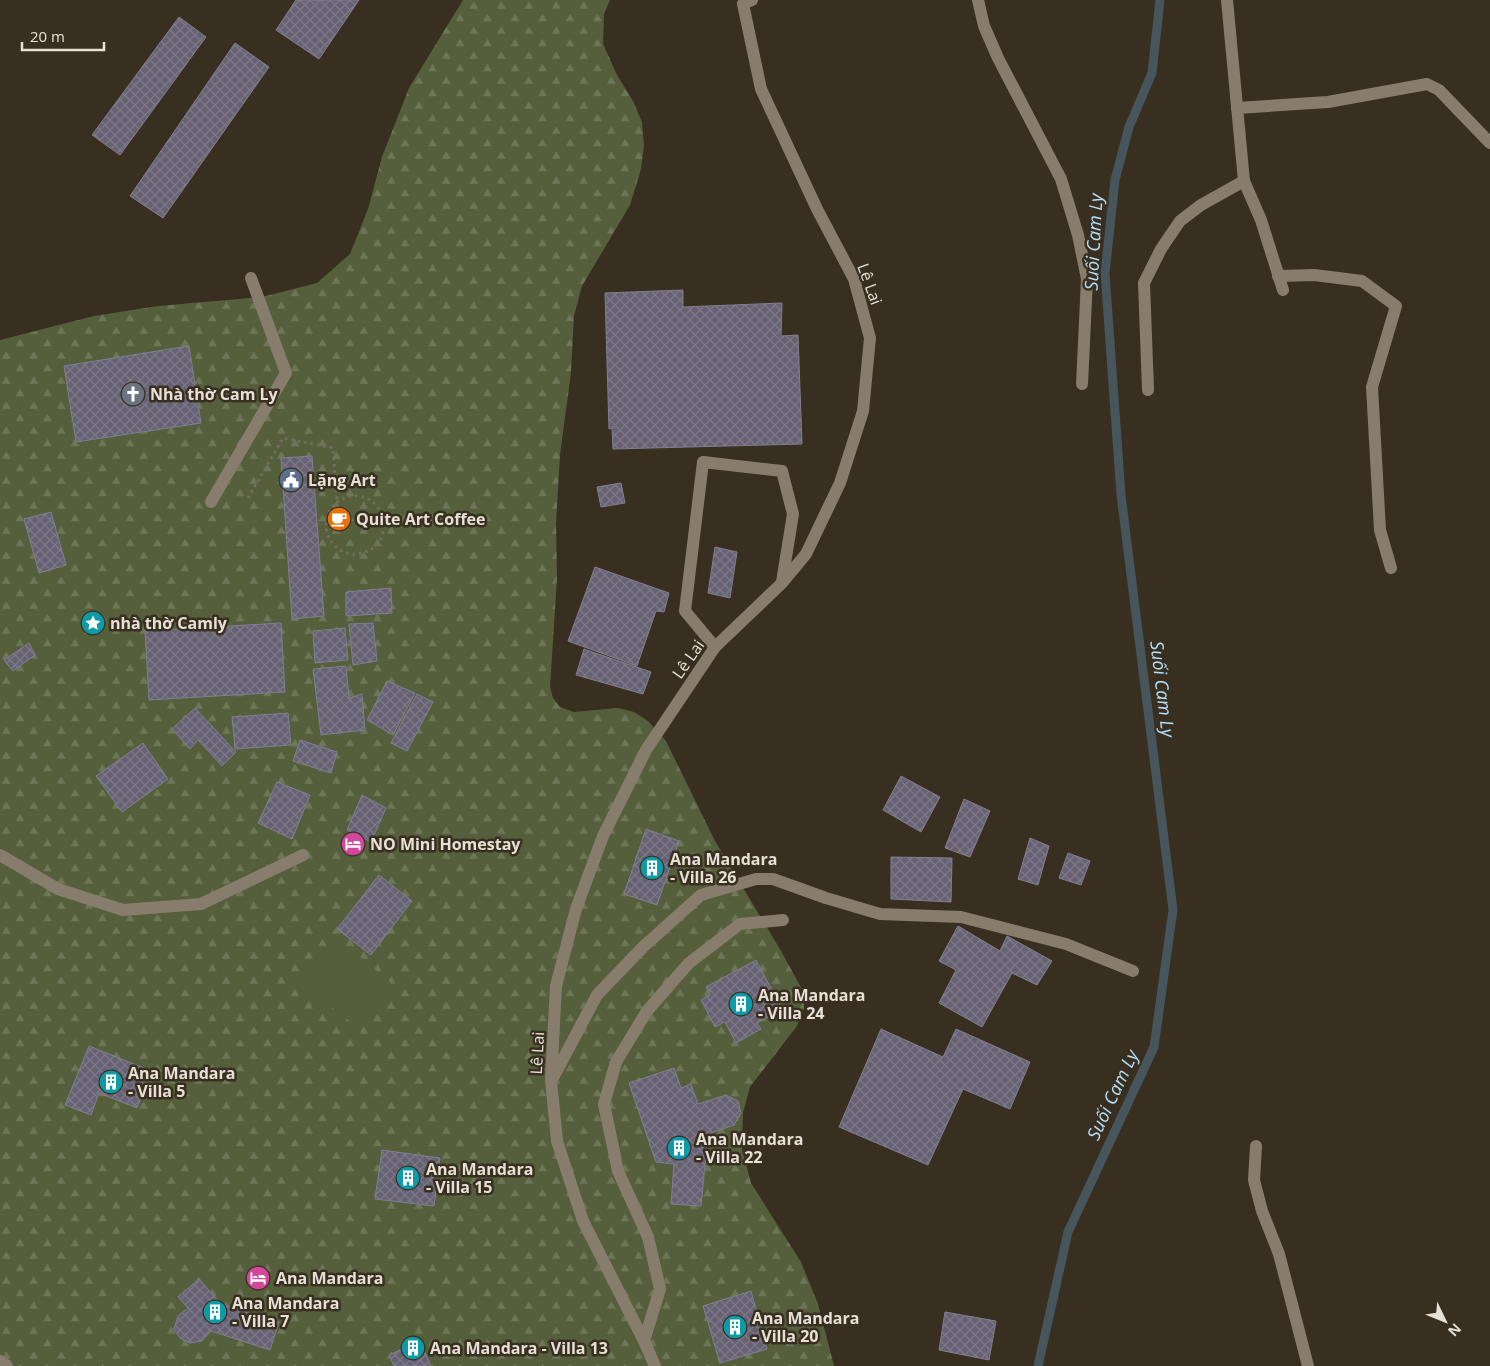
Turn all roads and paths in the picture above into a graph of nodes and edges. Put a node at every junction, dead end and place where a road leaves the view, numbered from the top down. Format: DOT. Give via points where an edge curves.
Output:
graph roads {
  1 [pos="752,0"];
  2 [pos="978,0"];
  3 [pos="1227,0"];
  4 [pos="1237,108"];
  5 [pos="1490,143"];
  6 [pos="1244,181"];
  7 [pos="1278,276"];
  8 [pos="251,278"];
  9 [pos="1283,290"];
  10 [pos="1082,384"];
  11 [pos="1148,390"];
  12 [pos="248,498"];
  13 [pos="337,501"];
  14 [pos="211,502"];
  15 [pos="1391,568"];
  16 [pos="782,583"];
  17 [pos="715,647"];
  18 [pos="0,855"];
  19 [pos="303,855"];
  20 [pos="783,920"];
  21 [pos="1133,971"];
  22 [pos="552,1080"];
  23 [pos="1256,1146"];
  24 [pos="644,1341"];
  25 [pos="0,1361"];
  26 [pos="7,1366"];
  27 [pos="655,1366"];
  28 [pos="1308,1366"];
  1 -- 16 [label="street, Lê Lai" via="743,4 762,89 817,209 854,279 870,338 863,411 840,483 806,554"];
  2 -- 10 [label="street" via="984,26 998,58 1061,179 1078,235 1087,279"];
  3 -- 4 [label="street"];
  4 -- 5 [label="street" via="1328,102 1428,84 1446,96"];
  4 -- 6 [label="street"];
  6 -- 7 [label="street"];
  6 -- 11 [label="street" via="1180,221 1144,283"];
  7 -- 9 [label="street"];
  7 -- 15 [label="street" via="1362,281 1396,306 1372,387 1380,530"];
  8 -- 14 [label="street" via="286,373"];
  12 -- 13 [label="path" via="283,438 332,448"];
  13 -- 13 [label="path" via="326,518 328,538 341,551 350,554 368,551 381,538 384,520 381,512 375,503 357,495"];
  16 -- 17 [label="street, Lê Lai"];
  16 -- 17 [label="street" via="793,514 782,471 703,462 685,611"];
  17 -- 22 [label="street, Lê Lai" via="646,750 603,836 576,909 556,986"];
  18 -- 19 [label="street" via="58,889 123,910 201,904"];
  20 -- 24 [label="street" via="740,924 689,962 647,1011 616,1062 604,1104 618,1171 648,1237 660,1289"];
  21 -- 22 [label="street" via="1066,944 961,917 880,914 773,879 756,879 701,895 643,947 597,995"];
  22 -- 24 [label="street, Lê Lai" via="557,1141 583,1221"];
  23 -- 28 [label="street" via="1254,1180 1279,1254"];
  24 -- 27 [label="street, Lê Lai"];
  25 -- 26 [label="street"];
}
